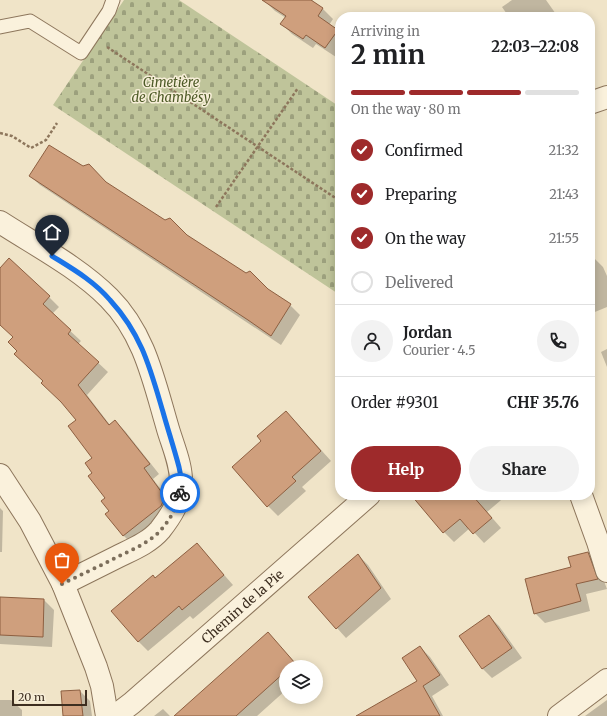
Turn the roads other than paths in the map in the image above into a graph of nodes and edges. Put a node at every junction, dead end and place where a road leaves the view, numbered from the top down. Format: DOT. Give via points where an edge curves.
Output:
graph roads {
  1 [pos="113,0"];
  2 [pos="0,27"];
  3 [pos="607,97"];
  4 [pos="595,101"];
  5 [pos="0,222"];
  6 [pos="0,475"];
  7 [pos="363,500"];
  8 [pos="583,500"];
  9 [pos="607,571"];
  10 [pos="62,584"];
  11 [pos="607,680"];
  12 [pos="107,716"];
  13 [pos="115,716"];
  14 [pos="558,716"];
  1 -- 2 [label="lane" via="109,11 81,53 30,21"];
  3 -- 4 [label="street"];
  5 -- 10 [label="street" via="90,280 110,299 126,321 148,362 181,477 178,502 159,531 138,546"];
  6 -- 10 [label="street" via="30,521"];
  7 -- 13 [label="street, Chemin de la Pie"];
  8 -- 9 [label="street"];
  10 -- 12 [label="street" via="96,667"];
  11 -- 14 [label="street"];
}
